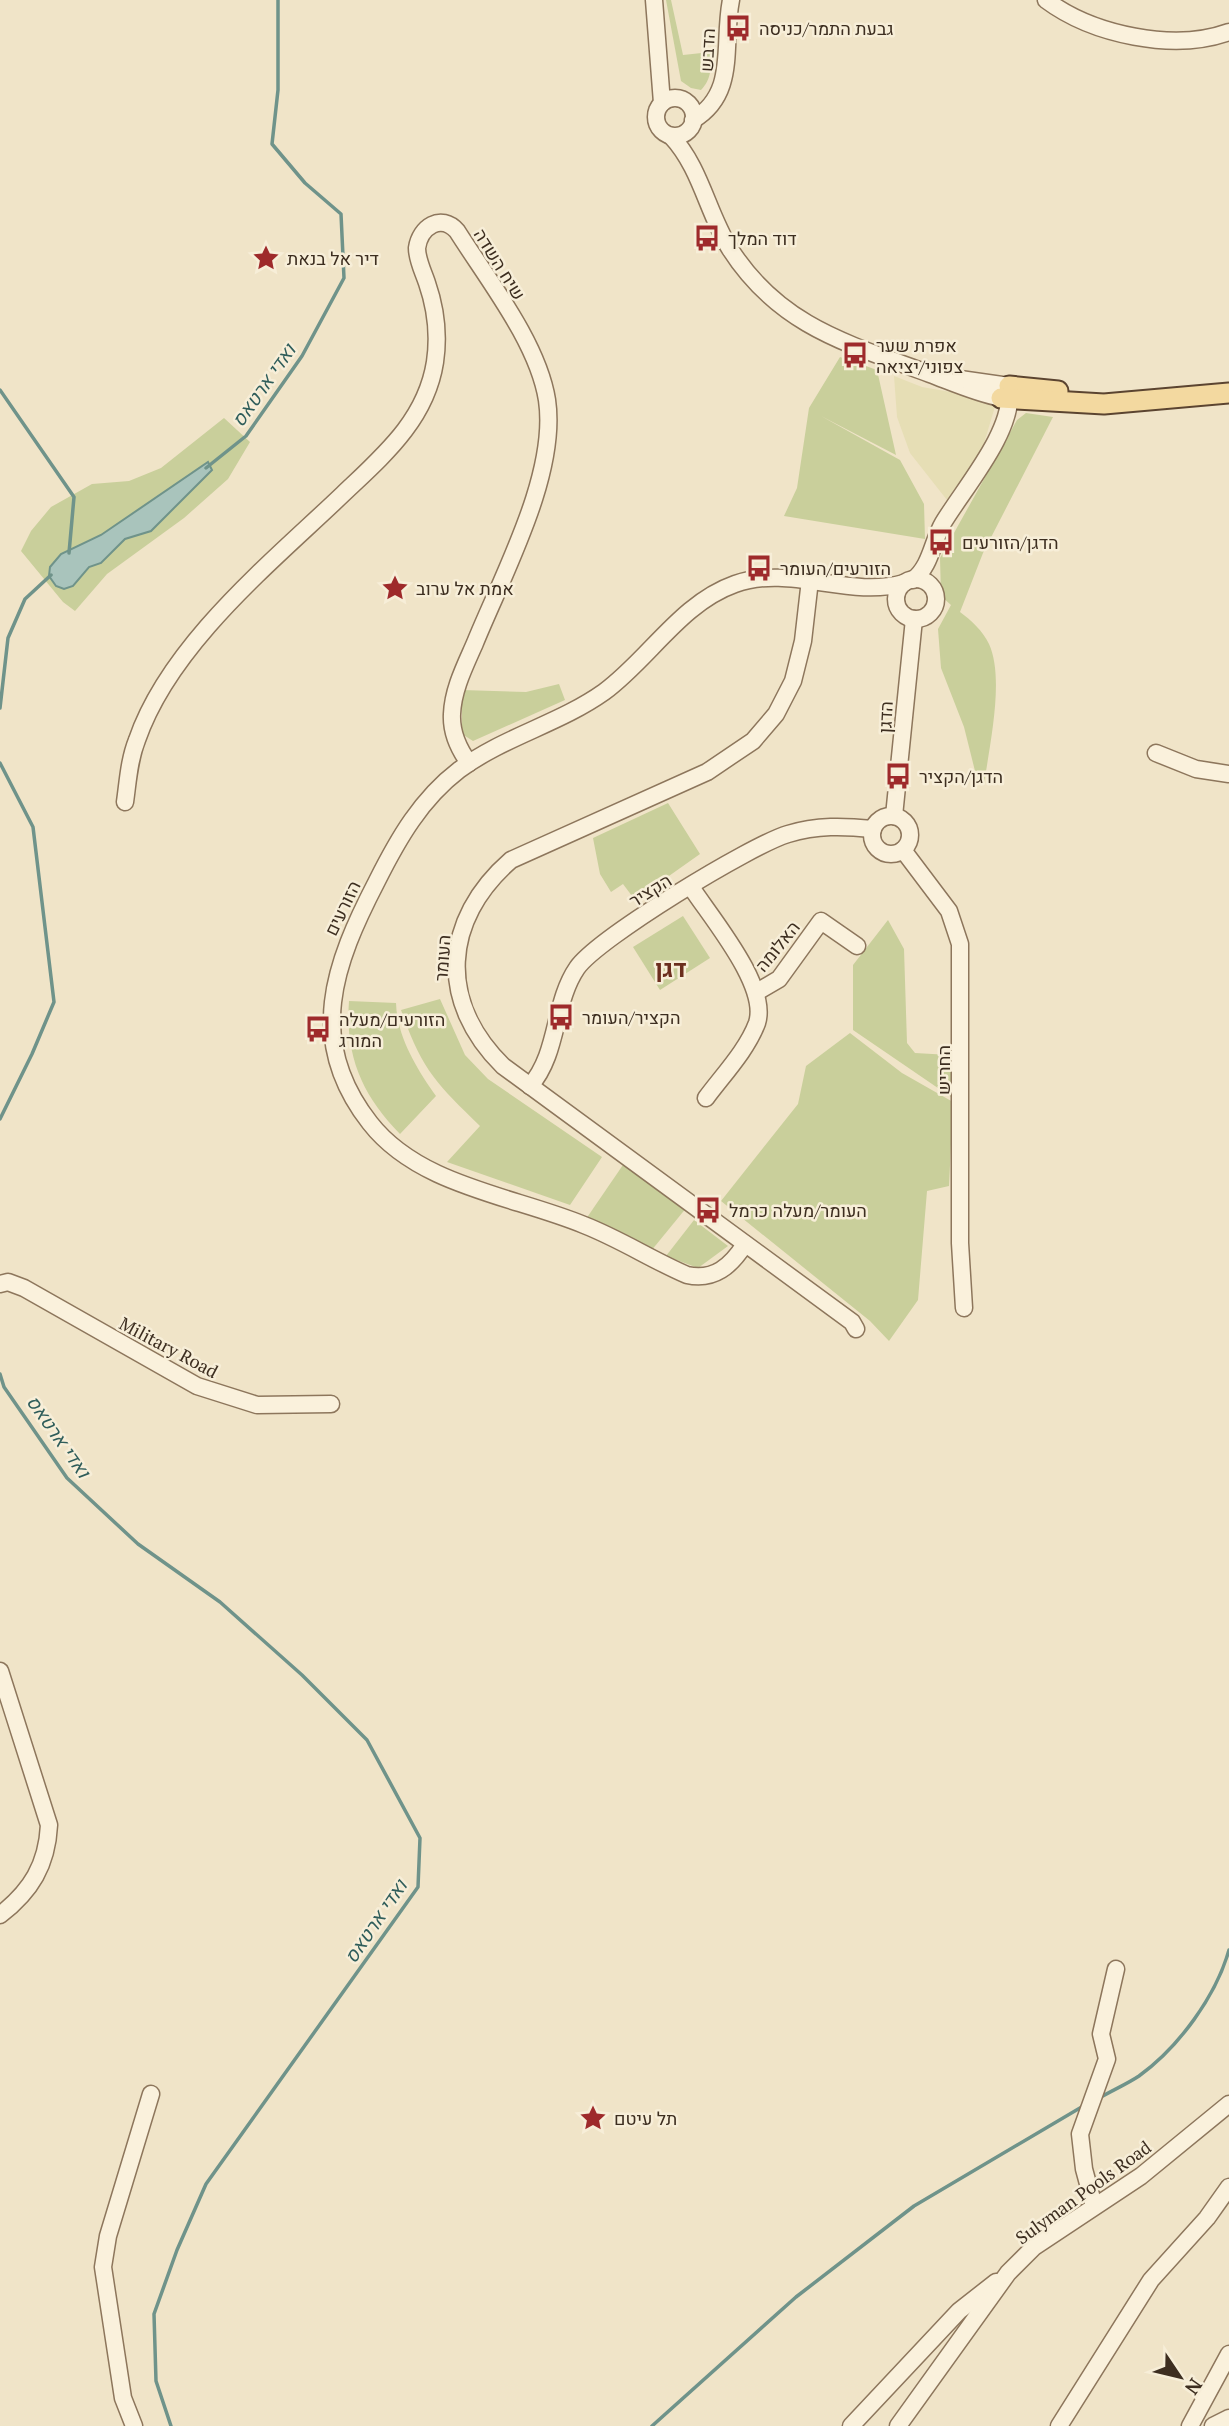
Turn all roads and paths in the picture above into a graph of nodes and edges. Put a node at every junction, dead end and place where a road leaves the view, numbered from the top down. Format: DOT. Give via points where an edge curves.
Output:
graph roads {
  1 [pos="655,0"];
  2 [pos="731,0"];
  3 [pos="1046,0"];
  4 [pos="1229,32"];
  5 [pos="716,99"];
  6 [pos="684,101"];
  7 [pos="662,103"];
  8 [pos="692,123"];
  9 [pos="671,135"];
  10 [pos="692,163"];
  11 [pos="1229,393"];
  12 [pos="1007,395"];
  13 [pos="929,557"];
  14 [pos="810,580"];
  15 [pos="909,582"];
  16 [pos="867,587"];
  17 [pos="934,590"];
  18 [pos="898,609"];
  19 [pos="914,619"];
  20 [pos="1156,753"];
  21 [pos="469,763"];
  22 [pos="1229,774"];
  23 [pos="125,802"];
  24 [pos="894,816"];
  25 [pos="873,829"];
  26 [pos="903,850"];
  27 [pos="691,887"];
  28 [pos="857,946"];
  29 [pos="757,992"];
  30 [pos="530,1086"];
  31 [pos="706,1098"];
  32 [pos="745,1244"];
  33 [pos="0,1284"];
  34 [pos="964,1308"];
  35 [pos="856,1329"];
  36 [pos="331,1404"];
  37 [pos="0,1671"];
  38 [pos="0,1915"];
  39 [pos="1116,1969"];
  40 [pos="151,2094"];
  41 [pos="1229,2104"];
  42 [pos="1229,2188"];
  43 [pos="1094,2206"];
  44 [pos="1008,2273"];
  45 [pos="1227,2365"];
  46 [pos="1229,2418"];
  47 [pos="134,2426"];
  48 [pos="851,2426"];
  49 [pos="898,2426"];
  50 [pos="1059,2426"];
  51 [pos="1190,2426"];
  52 [pos="1213,2426"];
  1 -- 6 [label="street" via="671,78"];
  1 -- 7 [label="street"];
  2 -- 5 [label="street, הדבש" via="724,82"];
  3 -- 4 [label="street" via="1077,17 1143,38 1186,41"];
  5 -- 6 [label="street"];
  5 -- 8 [label="street"];
  6 -- 7 [label="street"];
  6 -- 8 [label="street"];
  7 -- 9 [label="street" via="656,120 663,132"];
  8 -- 9 [label="street" via="682,134"];
  8 -- 10 [label="street"];
  9 -- 10 [label="street"];
  10 -- 12 [label="street" via="729,247 772,300 831,338 930,374"];
  11 -- 12 [label="main road" via="1084,404"];
  12 -- 13 [label="street" via="990,447 942,525"];
  13 -- 15 [label="street"];
  13 -- 17 [label="street"];
  14 -- 16 [label="street, הזורעים"];
  14 -- 21 [label="street, הזורעים" via="763,578 724,588 697,605 598,696"];
  14 -- 30 [label="street, העומר" via="793,681 776,714 753,741 707,772 511,860 477,897 459,945 459,997 482,1046"];
  15 -- 16 [label="street"];
  15 -- 17 [label="street" via="925,581"];
  15 -- 18 [label="street" via="897,594"];
  16 -- 18 [label="street" via="886,595"];
  17 -- 19 [label="street" via="933,611"];
  18 -- 19 [label="street"];
  19 -- 24 [label="street, הדגן"];
  20 -- 22 [label="street" via="1196,769"];
  21 -- 23 [label="street, שיח השדה" via="454,734 455,696 537,489 548,417 543,383 530,350 457,231 440,222 425,230 416,248 437,334 431,379 418,411 388,451 197,640 145,720 132,756"];
  21 -- 32 [label="street, הזורעים" via="438,789 404,831 340,960 331,1019 335,1048 355,1101 386,1139 418,1163 597,1230 687,1275 705,1277 719,1272"];
  24 -- 25 [label="street" via="880,819"];
  24 -- 26 [label="street" via="905,821 910,831"];
  25 -- 26 [label="street" via="873,841 880,850 892,854"];
  25 -- 27 [label="street, הקציר" via="831,826 790,833 753,848"];
  26 -- 34 [label="street, החריש" via="949,911 960,944"];
  27 -- 29 [label="street, האלומה"];
  27 -- 30 [label="street, הקציר" via="585,958 569,984 545,1062"];
  28 -- 29 [label="street, האלומה" via="821,921 779,979"];
  29 -- 31 [label="street, האלומה" via="760,1010 755,1028"];
  30 -- 32 [label="street, העומר"];
  32 -- 35 [label="street, העומר"];
  33 -- 36 [label="street, Military Road" via="24,1287 197,1387 257,1405"];
  37 -- 38 [label="street" via="48,1825 48,1845 34,1881"];
  39 -- 43 [label="street" via="1101,2034 1107,2059 1080,2134"];
  40 -- 47 [label="street" via="103,2267 123,2399"];
  41 -- 43 [label="street, Sulyman Pools Road" via="1141,2176"];
  42 -- 50 [label="street" via="1151,2280"];
  43 -- 44 [label="street, Sulyman Pools Road" via="1034,2247"];
  44 -- 48 [label="street" via="959,2311"];
  44 -- 49 [label="street, Sulyman Pools Road"];
  45 -- 51 [label="street"];
  46 -- 52 [label="street"];
}
